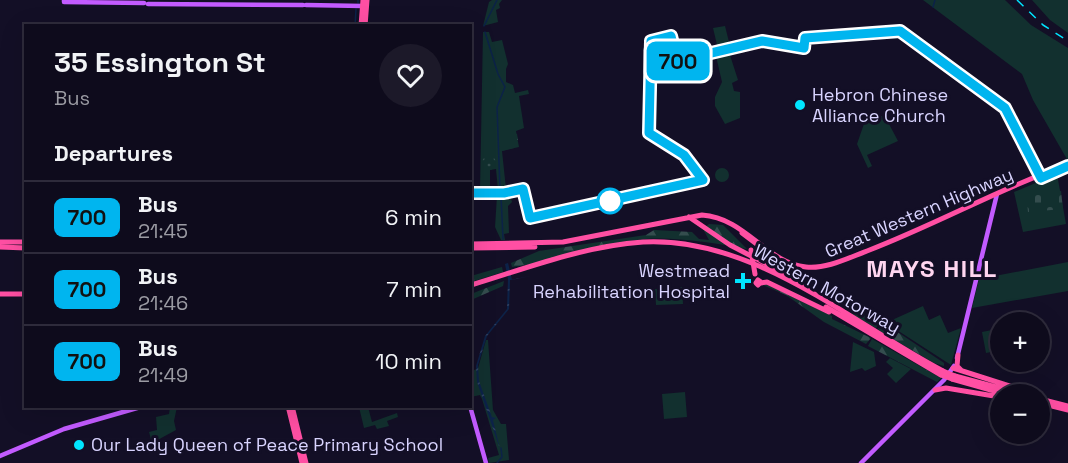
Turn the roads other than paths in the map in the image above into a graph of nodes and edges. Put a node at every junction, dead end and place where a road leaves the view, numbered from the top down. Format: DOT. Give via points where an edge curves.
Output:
graph roads {
  1 [pos="64,1"];
  2 [pos="365,3"];
  3 [pos="363,24"];
  4 [pos="1068,165"];
  5 [pos="997,196"];
  6 [pos="679,217"];
  7 [pos="694,218"];
  8 [pos="710,219"];
  9 [pos="706,228"];
  10 [pos="749,236"];
  11 [pos="0,242"];
  12 [pos="24,242"];
  13 [pos="472,246"];
  14 [pos="472,246"];
  15 [pos="0,247"];
  16 [pos="24,248"];
  17 [pos="763,249"];
  18 [pos="751,250"];
  19 [pos="508,275"];
  20 [pos="472,287"];
  21 [pos="0,295"];
  22 [pos="24,296"];
  23 [pos="823,301"];
  24 [pos="839,315"];
  25 [pos="958,355"];
  26 [pos="953,368"];
  27 [pos="942,373"];
  28 [pos="966,373"];
  29 [pos="954,378"];
  30 [pos="942,382"];
  31 [pos="1002,384"];
  32 [pos="990,386"];
  33 [pos="952,389"];
  34 [pos="990,389"];
  35 [pos="935,390"];
  36 [pos="990,396"];
  37 [pos="1050,402"];
  38 [pos="1050,403"];
  39 [pos="136,408"];
  40 [pos="290,408"];
  41 [pos="471,408"];
  42 [pos="1068,408"];
  43 [pos="0,456"];
  44 [pos="304,463"];
  45 [pos="486,463"];
  46 [pos="861,463"];
  1 -- 2 [label="main road"];
  2 -- 3 [label="highway"];
  4 -- 5 [label="highway, Great Western Highway"];
  5 -- 10 [label="highway, Great Western Highway" via="901,238 821,267 790,263"];
  5 -- 17 [label="highway, Great Western Highway" via="829,268 799,269"];
  5 -- 25 [label="main road"];
  6 -- 7 [label="highway"];
  6 -- 10 [label="highway, Great Western Highway" via="715,216"];
  6 -- 13 [label="highway, Great Western Highway" via="573,240"];
  7 -- 8 [label="highway, Great Western Highway"];
  7 -- 9 [label="highway"];
  7 -- 14 [label="highway, Great Western Highway" via="558,246"];
  8 -- 9 [label="highway" via="705,221"];
  8 -- 10 [label="highway, Great Western Highway"];
  9 -- 23 [label="highway" via="805,286"];
  10 -- 17 [label="highway, Great Western Highway"];
  10 -- 18 [label="highway"];
  11 -- 12 [label="highway"];
  15 -- 16 [label="highway"];
  17 -- 18 [label="highway" via="755,245"];
  18 -- 24 [label="highway, bridge" via="759,282 767,282"];
  19 -- 20 [label="highway, Western Motorway"];
  19 -- 23 [label="highway, Western Motorway" via="621,245 680,243 716,249 747,260"];
  19 -- 24 [label="highway, Western Motorway" via="622,248 683,247 714,252 751,265"];
  21 -- 22 [label="highway"];
  23 -- 27 [label="highway, Western Motorway"];
  24 -- 27 [label="highway, Western Motorway"];
  25 -- 26 [label="main road"];
  25 -- 28 [label="highway" via="958,367"];
  26 -- 28 [label="highway"];
  26 -- 30 [label="main road"];
  27 -- 29 [label="highway, Western Motorway, bridge"];
  28 -- 31 [label="highway"];
  29 -- 32 [label="highway, Western Motorway"];
  29 -- 34 [label="highway, Western Motorway"];
  30 -- 33 [label="highway"];
  30 -- 35 [label="main road"];
  33 -- 35 [label="highway"];
  33 -- 36 [label="highway"];
  35 -- 46 [label="main road"];
  37 -- 42 [label="highway"];
  38 -- 42 [label="highway"];
  39 -- 43 [label="main road" via="84,422"];
  40 -- 44 [label="highway"];
  41 -- 45 [label="main road"];
}
